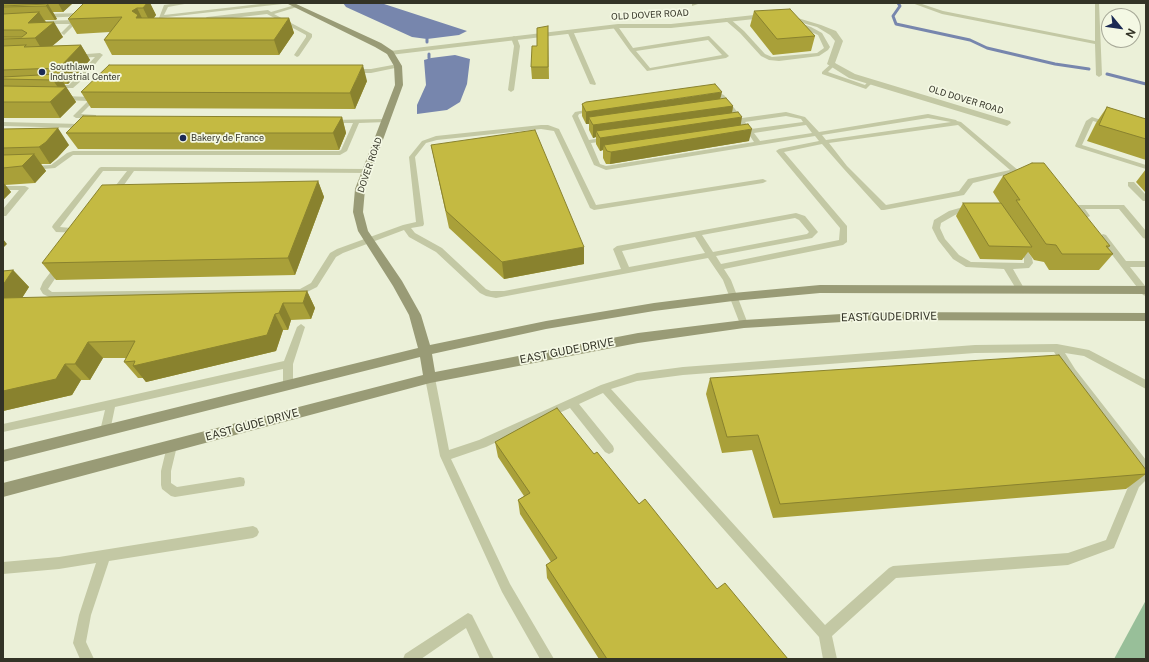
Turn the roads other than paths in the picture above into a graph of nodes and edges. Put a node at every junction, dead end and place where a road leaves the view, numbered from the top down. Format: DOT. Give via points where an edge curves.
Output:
graph roads {
  1 [pos="95,3"];
  2 [pos="188,3"];
  3 [pos="282,3"];
  4 [pos="914,3"];
  5 [pos="1097,3"];
  6 [pos="260,4"];
  7 [pos="292,4"];
  8 [pos="270,14"];
  9 [pos="771,15"];
  10 [pos="34,16"];
  11 [pos="727,19"];
  12 [pos="198,20"];
  13 [pos="36,23"];
  14 [pos="288,24"];
  15 [pos="280,26"];
  16 [pos="615,26"];
  17 [pos="570,32"];
  18 [pos="64,33"];
  19 [pos="514,38"];
  20 [pos="1097,43"];
  21 [pos="632,50"];
  22 [pos="390,53"];
  23 [pos="298,55"];
  24 [pos="70,56"];
  25 [pos="832,64"];
  26 [pos="398,66"];
  27 [pos="349,71"];
  28 [pos="1099,75"];
  29 [pos="871,82"];
  30 [pos="593,84"];
  31 [pos="48,87"];
  32 [pos="105,87"];
  33 [pos="511,90"];
  34 [pos="706,94"];
  35 [pos="54,98"];
  36 [pos="94,98"];
  37 [pos="730,106"];
  38 [pos="722,107"];
  39 [pos="599,108"];
  40 [pos="91,116"];
  41 [pos="98,116"];
  42 [pos="741,120"];
  43 [pos="327,121"];
  44 [pos="357,121"];
  45 [pos="385,121"];
  46 [pos="725,122"];
  47 [pos="808,123"];
  48 [pos="959,123"];
  49 [pos="1007,123"];
  50 [pos="3,124"];
  51 [pos="80,126"];
  52 [pos="1119,126"];
  53 [pos="588,127"];
  54 [pos="580,128"];
  55 [pos="750,131"];
  56 [pos="740,133"];
  57 [pos="73,134"];
  58 [pos="817,134"];
  59 [pos="618,138"];
  60 [pos="587,142"];
  61 [pos="824,142"];
  62 [pos="759,144"];
  63 [pos="600,154"];
  64 [pos="593,155"];
  65 [pos="1146,167"];
  66 [pos="28,168"];
  67 [pos="132,169"];
  68 [pos="366,171"];
  69 [pos="763,181"];
  70 [pos="1130,184"];
  71 [pos="3,188"];
  72 [pos="108,200"];
  73 [pos="1146,200"];
  74 [pos="977,205"];
  75 [pos="3,214"];
  76 [pos="406,227"];
  77 [pos="697,234"];
  78 [pos="1146,236"];
  79 [pos="81,237"];
  80 [pos="368,240"];
  81 [pos="1016,240"];
  82 [pos="710,255"];
  83 [pos="64,260"];
  84 [pos="1124,264"];
  85 [pos="1146,264"];
  86 [pos="1007,266"];
  87 [pos="718,267"];
  88 [pos="626,271"];
  89 [pos="1021,290"];
  90 [pos="1145,291"];
  91 [pos="733,297"];
  92 [pos="1146,317"];
  93 [pos="744,324"];
  94 [pos="301,327"];
  95 [pos="1057,348"];
  96 [pos="425,351"];
  97 [pos="288,364"];
  98 [pos="430,378"];
  99 [pos="1146,384"];
  100 [pos="288,385"];
  101 [pos="604,388"];
  102 [pos="572,403"];
  103 [pos="111,404"];
  104 [pos="3,428"];
  105 [pos="105,431"];
  106 [pos="172,446"];
  107 [pos="609,449"];
  108 [pos="3,456"];
  109 [pos="445,456"];
  110 [pos="1146,468"];
  111 [pos="1146,472"];
  112 [pos="240,482"];
  113 [pos="3,490"];
  114 [pos="253,532"];
  115 [pos="105,556"];
  116 [pos="3,568"];
  117 [pos="825,634"];
  118 [pos="87,659"];
  119 [pos="412,659"];
  120 [pos="487,659"];
  121 [pos="548,659"];
  122 [pos="830,659"];
  1 -- 10 [label="lane" via="84,14"];
  2 -- 6 [label="lane" via="166,6 161,17"];
  3 -- 6 [label="lane"];
  4 -- 20 [label="lane" via="942,12"];
  5 -- 20 [label="lane"];
  7 -- 8 [label="lane"];
  7 -- 22 [label="main road, DOVER ROAD" via="372,41"];
  8 -- 12 [label="lane" via="268,12"];
  8 -- 14 [label="lane"];
  9 -- 11 [label="street, OLD DOVER ROAD"];
  9 -- 11 [label="lane" via="820,34 827,46 820,54 771,59 763,55"];
  9 -- 25 [label="street, OLD DOVER ROAD" via="789,16 833,33 839,41"];
  11 -- 16 [label="street, OLD DOVER ROAD" via="671,26"];
  13 -- 18 [label="lane" via="74,22"];
  14 -- 15 [label="lane"];
  14 -- 23 [label="lane" via="309,34"];
  16 -- 17 [label="street, OLD DOVER ROAD"];
  16 -- 21 [label="lane"];
  17 -- 19 [label="street, OLD DOVER ROAD"];
  17 -- 30 [label="lane"];
  19 -- 22 [label="street, OLD DOVER ROAD"];
  19 -- 33 [label="lane" via="517,46"];
  20 -- 28 [label="lane"];
  21 -- 21 [label="lane" via="649,70 726,56 710,38"];
  22 -- 26 [label="main road, DOVER ROAD"];
  24 -- 31 [label="lane" via="100,56 71,87"];
  25 -- 29 [label="street, OLD DOVER ROAD" via="852,76"];
  25 -- 29 [label="lane" via="824,73 866,87"];
  26 -- 27 [label="lane" via="371,71"];
  26 -- 45 [label="main road, DOVER ROAD" via="399,85"];
  29 -- 49 [label="street, OLD DOVER ROAD"];
  32 -- 36 [label="lane"];
  34 -- 37 [label="lane" via="719,94"];
  35 -- 36 [label="lane"];
  36 -- 40 [label="lane" via="76,116"];
  37 -- 38 [label="lane"];
  37 -- 42 [label="lane"];
  39 -- 54 [label="lane" via="577,113 575,116"];
  40 -- 41 [label="lane"];
  40 -- 51 [label="lane"];
  42 -- 46 [label="lane"];
  42 -- 47 [label="lane" via="786,114 803,118"];
  42 -- 55 [label="lane"];
  43 -- 44 [label="lane"];
  44 -- 45 [label="lane"];
  44 -- 66 [label="lane" via="344,151 340,153 73,153 53,167"];
  45 -- 68 [label="main road, DOVER ROAD"];
  47 -- 55 [label="lane"];
  47 -- 58 [label="lane"];
  48 -- 58 [label="lane" via="928,116"];
  48 -- 61 [label="lane"];
  48 -- 61 [label="lane" via="1015,171 971,181 961,193 884,208"];
  50 -- 51 [label="lane"];
  51 -- 57 [label="lane"];
  52 -- 65 [label="lane" via="1092,119 1078,146"];
  53 -- 54 [label="lane"];
  54 -- 60 [label="lane"];
  55 -- 56 [label="lane"];
  55 -- 62 [label="lane"];
  58 -- 61 [label="lane"];
  58 -- 62 [label="lane"];
  59 -- 60 [label="lane"];
  60 -- 64 [label="lane"];
  61 -- 87 [label="lane" via="780,151 844,228 843,242"];
  62 -- 64 [label="lane" via="606,168 597,165"];
  63 -- 64 [label="lane"];
  67 -- 68 [label="lane"];
  67 -- 72 [label="lane"];
  67 -- 79 [label="lane" via="100,169 56,227 59,230 85,231"];
  68 -- 80 [label="main road, DOVER ROAD" via="358,201 360,222"];
  69 -- 76 [label="lane" via="594,208 557,130 541,126 436,138 424,142 412,157 420,224"];
  70 -- 73 [label="lane"];
  71 -- 75 [label="lane" via="25,188"];
  74 -- 86 [label="lane" via="942,218 937,222 936,228 956,257 969,265"];
  76 -- 80 [label="lane"];
  76 -- 88 [label="lane" via="412,235 439,250 489,294 504,294"];
  77 -- 82 [label="lane"];
  77 -- 82 [label="lane" via="796,216 802,218 814,232 809,236"];
  77 -- 88 [label="lane" via="617,249"];
  78 -- 84 [label="lane" via="1121,207 1079,207"];
  80 -- 83 [label="lane" via="333,255 314,285 301,292 51,295 44,289"];
  80 -- 96 [label="main road, DOVER ROAD" via="398,284 415,315"];
  81 -- 86 [label="lane" via="1029,263 1026,266"];
  82 -- 87 [label="lane"];
  82 -- 88 [label="lane"];
  84 -- 85 [label="lane"];
  84 -- 90 [label="lane"];
  86 -- 89 [label="lane"];
  87 -- 91 [label="lane" via="727,280"];
  89 -- 90 [label="main road"];
  89 -- 91 [label="main road" via="820,289"];
  91 -- 93 [label="lane"];
  91 -- 96 [label="main road" via="600,316"];
  92 -- 93 [label="main road, EAST GUDE DRIVE" via="874,316"];
  93 -- 98 [label="main road, EAST GUDE DRIVE" via="638,338"];
  94 -- 97 [label="lane"];
  95 -- 99 [label="lane" via="1086,353"];
  95 -- 101 [label="lane" via="975,349 684,371 638,377"];
  95 -- 110 [label="lane" via="1072,372"];
  96 -- 98 [label="main road, DOVER ROAD"];
  96 -- 100 [label="main road"];
  97 -- 100 [label="lane"];
  97 -- 103 [label="lane"];
  98 -- 106 [label="main road, EAST GUDE DRIVE"];
  98 -- 109 [label="lane"];
  100 -- 105 [label="main road"];
  101 -- 102 [label="lane"];
  101 -- 117 [label="lane"];
  102 -- 107 [label="lane"];
  102 -- 109 [label="lane" via="482,444"];
  103 -- 104 [label="lane"];
  103 -- 105 [label="lane"];
  105 -- 108 [label="main road"];
  106 -- 112 [label="lane" via="166,471 166,485 175,492"];
  106 -- 113 [label="main road, EAST GUDE DRIVE"];
  109 -- 121 [label="lane" via="506,588"];
  111 -- 117 [label="lane" via="1135,484 1110,544 1068,559 893,572"];
  114 -- 115 [label="lane"];
  115 -- 116 [label="lane"];
  115 -- 118 [label="lane" via="85,615 79,643"];
  117 -- 122 [label="lane"];
  119 -- 120 [label="lane" via="468,619"];
}
